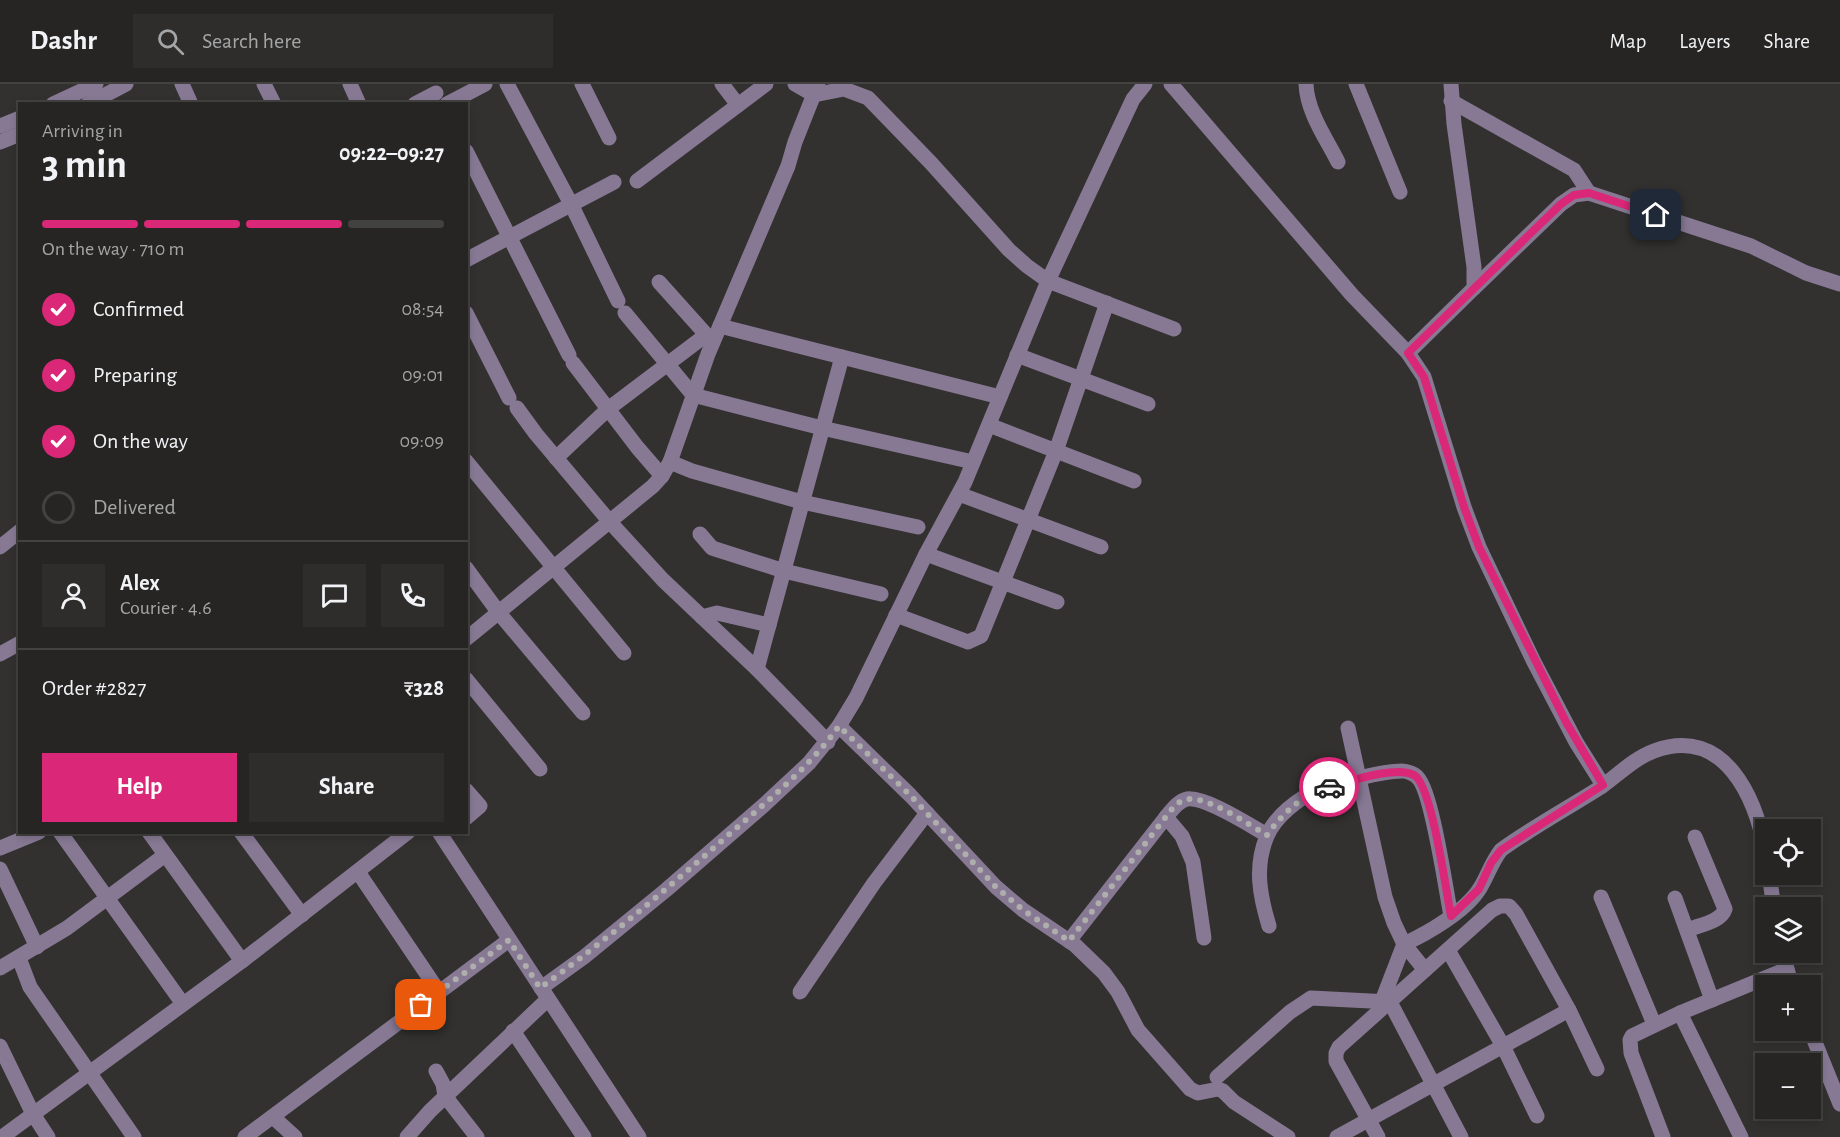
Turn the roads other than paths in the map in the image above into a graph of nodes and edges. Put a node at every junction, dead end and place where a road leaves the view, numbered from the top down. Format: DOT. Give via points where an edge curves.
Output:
graph roads {
  1 [pos="126,84"];
  2 [pos="182,84"];
  3 [pos="264,84"];
  4 [pos="350,84"];
  5 [pos="485,84"];
  6 [pos="507,84"];
  7 [pos="582,84"];
  8 [pos="722,84"];
  9 [pos="766,84"];
  10 [pos="795,84"];
  11 [pos="1145,84"];
  12 [pos="1171,84"];
  13 [pos="1306,84"];
  14 [pos="1356,84"];
  15 [pos="1451,84"];
  16 [pos="816,90"];
  17 [pos="90,94"];
  18 [pos="439,96"];
  19 [pos="1451,101"];
  20 [pos="60,102"];
  21 [pos="191,102"];
  22 [pos="273,102"];
  23 [pos="358,102"];
  24 [pos="421,102"];
  25 [pos="738,105"];
  26 [pos="18,119"];
  27 [pos="0,126"];
  28 [pos="18,135"];
  29 [pos="609,138"];
  30 [pos="0,142"];
  31 [pos="468,155"];
  32 [pos="1338,162"];
  33 [pos="614,182"];
  34 [pos="637,182"];
  35 [pos="1400,192"];
  36 [pos="1589,193"];
  37 [pos="571,204"];
  38 [pos="511,238"];
  39 [pos="468,259"];
  40 [pos="1048,281"];
  41 [pos="659,282"];
  42 [pos="1840,284"];
  43 [pos="1474,288"];
  44 [pos="1107,303"];
  45 [pos="468,317"];
  46 [pos="720,326"];
  47 [pos="1174,329"];
  48 [pos="710,339"];
  49 [pos="1408,353"];
  50 [pos="1017,355"];
  51 [pos="842,357"];
  52 [pos="667,363"];
  53 [pos="1081,379"];
  54 [pos="693,395"];
  55 [pos="1000,397"];
  56 [pos="1148,404"];
  57 [pos="608,409"];
  58 [pos="988,425"];
  59 [pos="822,428"];
  60 [pos="1056,451"];
  61 [pos="556,458"];
  62 [pos="974,462"];
  63 [pos="468,463"];
  64 [pos="666,469"];
  65 [pos="1134,481"];
  66 [pos="959,494"];
  67 [pos="802,502"];
  68 [pos="1028,519"];
  69 [pos="610,522"];
  70 [pos="918,527"];
  71 [pos="18,533"];
  72 [pos="700,534"];
  73 [pos="0,547"];
  74 [pos="1101,547"];
  75 [pos="926,554"];
  76 [pos="554,568"];
  77 [pos="468,571"];
  78 [pos="784,571"];
  79 [pos="1003,582"];
  80 [pos="882,594"];
  81 [pos="1057,602"];
  82 [pos="499,613"];
  83 [pos="896,615"];
  84 [pos="702,617"];
  85 [pos="769,625"];
  86 [pos="468,637"];
  87 [pos="624,653"];
  88 [pos="757,669"];
  89 [pos="468,682"];
  90 [pos="583,713"];
  91 [pos="839,726"];
  92 [pos="1348,728"];
  93 [pos="828,742"];
  94 [pos="540,769"];
  95 [pos="1359,778"];
  96 [pos="1603,785"];
  97 [pos="468,792"];
  98 [pos="927,813"];
  99 [pos="468,816"];
  100 [pos="1166,817"];
  101 [pos="1757,819"];
  102 [pos="34,834"];
  103 [pos="61,834"];
  104 [pos="150,834"];
  105 [pos="242,834"];
  106 [pos="406,834"];
  107 [pos="445,835"];
  108 [pos="1267,835"];
  109 [pos="1695,837"];
  110 [pos="0,847"];
  111 [pos="165,855"];
  112 [pos="0,869"];
  113 [pos="358,872"];
  114 [pos="1601,897"];
  115 [pos="107,898"];
  116 [pos="1675,898"];
  117 [pos="302,915"];
  118 [pos="1451,916"];
  119 [pos="1269,926"];
  120 [pos="1687,930"];
  121 [pos="1204,938"];
  122 [pos="509,940"];
  123 [pos="1069,941"];
  124 [pos="1404,944"];
  125 [pos="37,947"];
  126 [pos="1448,950"];
  127 [pos="19,958"];
  128 [pos="242,961"];
  129 [pos="1785,963"];
  130 [pos="0,969"];
  131 [pos="1787,969"];
  132 [pos="1425,970"];
  133 [pos="1789,975"];
  134 [pos="439,992"];
  135 [pos="800,992"];
  136 [pos="544,994"];
  137 [pos="1712,1000"];
  138 [pos="1386,1002"];
  139 [pos="183,1004"];
  140 [pos="1569,1010"];
  141 [pos="1680,1013"];
  142 [pos="1654,1024"];
  143 [pos="513,1031"];
  144 [pos="1814,1041"];
  145 [pos="0,1046"];
  146 [pos="1503,1046"];
  147 [pos="1597,1069"];
  148 [pos="436,1071"];
  149 [pos="88,1073"];
  150 [pos="1217,1077"];
  151 [pos="1433,1084"];
  152 [pos="446,1096"];
  153 [pos="1840,1104"];
  154 [pos="421,1107"];
  155 [pos="33,1114"];
  156 [pos="1537,1116"];
  157 [pos="273,1117"];
  158 [pos="1367,1120"];
  159 [pos="416,1134"];
  160 [pos="2,1137"];
  161 [pos="48,1137"];
  162 [pos="134,1137"];
  163 [pos="245,1137"];
  164 [pos="295,1137"];
  165 [pos="477,1137"];
  166 [pos="584,1137"];
  167 [pos="639,1137"];
  168 [pos="1288,1137"];
  169 [pos="1337,1137"];
  170 [pos="1378,1137"];
  171 [pos="1461,1137"];
  172 [pos="1663,1137"];
  173 [pos="1741,1137"];
  1 -- 17 [label="street"];
  2 -- 21 [label="street"];
  3 -- 22 [label="street"];
  4 -- 23 [label="street"];
  5 -- 18 [label="street"];
  6 -- 37 [label="street"];
  7 -- 29 [label="street"];
  8 -- 25 [label="street"];
  9 -- 25 [label="street"];
  10 -- 16 [label="street"];
  11 -- 40 [label="street" via="1133,99"];
  12 -- 49 [label="street" via="1352,295"];
  13 -- 32 [label="street" via="1311,111"];
  14 -- 35 [label="street"];
  15 -- 19 [label="street"];
  16 -- 40 [label="street" via="844,89 868,98 1009,250"];
  16 -- 46 [label="street"];
  17 -- 20 [label="street"];
  18 -- 24 [label="street"];
  19 -- 36 [label="street" via="1574,170"];
  19 -- 43 [label="street" via="1468,211"];
  25 -- 34 [label="street"];
  26 -- 27 [label="street"];
  28 -- 30 [label="street"];
  31 -- 38 [label="street"];
  33 -- 37 [label="street"];
  36 -- 42 [label="street" via="1751,246 1806,273"];
  36 -- 43 [label="street" via="1574,195 1561,204"];
  37 -- 38 [label="street"];
  37 -- 52 [label="street" via="622,307"];
  38 -- 39 [label="street"];
  38 -- 57 [label="street" via="571,359"];
  40 -- 44 [label="street"];
  40 -- 50 [label="street"];
  41 -- 48 [label="street"];
  43 -- 49 [label="street"];
  44 -- 47 [label="street"];
  44 -- 53 [label="street"];
  45 -- 61 [label="street" via="513,403"];
  46 -- 48 [label="street"];
  46 -- 51 [label="street"];
  48 -- 52 [label="street"];
  48 -- 54 [label="street"];
  49 -- 96 [label="street" via="1424,377 1479,547 1560,712"];
  50 -- 53 [label="street"];
  50 -- 55 [label="street"];
  51 -- 55 [label="street"];
  51 -- 59 [label="street"];
  52 -- 54 [label="street"];
  52 -- 57 [label="street"];
  53 -- 56 [label="street"];
  53 -- 60 [label="street"];
  54 -- 59 [label="street"];
  54 -- 64 [label="street"];
  55 -- 58 [label="street"];
  57 -- 61 [label="street"];
  57 -- 64 [label="street" via="637,447"];
  58 -- 60 [label="street"];
  58 -- 62 [label="street"];
  59 -- 62 [label="street"];
  59 -- 67 [label="street"];
  60 -- 65 [label="street"];
  60 -- 68 [label="street"];
  61 -- 69 [label="street"];
  62 -- 66 [label="street"];
  63 -- 76 [label="street"];
  64 -- 67 [label="street" via="692,471"];
  64 -- 69 [label="street"];
  66 -- 68 [label="street"];
  66 -- 75 [label="street"];
  67 -- 70 [label="street"];
  67 -- 78 [label="street"];
  68 -- 74 [label="street"];
  68 -- 79 [label="street"];
  69 -- 76 [label="street"];
  69 -- 84 [label="street"];
  71 -- 73 [label="street"];
  72 -- 78 [label="street" via="712,548"];
  75 -- 79 [label="street"];
  75 -- 83 [label="street"];
  76 -- 82 [label="street"];
  76 -- 87 [label="street"];
  77 -- 82 [label="street"];
  78 -- 80 [label="street"];
  78 -- 85 [label="street"];
  79 -- 81 [label="street"];
  79 -- 83 [label="street" via="986,628 975,640 968,642"];
  82 -- 86 [label="street"];
  82 -- 90 [label="street"];
  83 -- 91 [label="street"];
  84 -- 85 [label="street" via="717,613"];
  84 -- 88 [label="street"];
  85 -- 88 [label="street"];
  88 -- 93 [label="street"];
  89 -- 94 [label="street"];
  91 -- 93 [label="street"];
  91 -- 98 [label="street"];
  92 -- 95 [label="street"];
  93 -- 136 [label="street" via="764,805"];
  95 -- 108 [label="street" via="1316,791 1279,818"];
  95 -- 118 [label="street" via="1402,771 1420,779 1431,810"];
  95 -- 124 [label="street" via="1385,897"];
  96 -- 101 [label="street" via="1652,752 1673,746 1696,746 1715,755 1737,777 1750,797"];
  96 -- 118 [label="street" via="1501,850 1479,889"];
  97 -- 99 [label="street" via="480,807"];
  98 -- 123 [label="street" via="996,887"];
  98 -- 135 [label="street"];
  100 -- 108 [label="street" via="1176,804 1195,799"];
  100 -- 121 [label="street" via="1182,836 1193,862"];
  100 -- 123 [label="street"];
  102 -- 110 [label="street"];
  103 -- 115 [label="street"];
  104 -- 111 [label="street"];
  105 -- 117 [label="street"];
  106 -- 113 [label="street"];
  107 -- 122 [label="street"];
  108 -- 119 [label="street" via="1259,877 1260,899"];
  109 -- 120 [label="street" via="1725,909 1718,918"];
  111 -- 115 [label="street"];
  111 -- 128 [label="street"];
  112 -- 125 [label="street"];
  113 -- 117 [label="street"];
  113 -- 134 [label="street"];
  114 -- 142 [label="street"];
  115 -- 125 [label="street"];
  115 -- 139 [label="street"];
  116 -- 120 [label="street"];
  117 -- 128 [label="street"];
  118 -- 124 [label="street"];
  120 -- 137 [label="street"];
  122 -- 134 [label="street"];
  122 -- 136 [label="street"];
  123 -- 168 [label="street" via="1104,974 1138,1030 1190,1089 1198,1093 1223,1091"];
  124 -- 132 [label="street"];
  124 -- 138 [label="street"];
  125 -- 127 [label="street"];
  126 -- 132 [label="street"];
  126 -- 140 [label="street" via="1492,910 1509,906"];
  126 -- 146 [label="street"];
  127 -- 130 [label="street"];
  127 -- 149 [label="street" via="30,987"];
  128 -- 139 [label="street"];
  129 -- 131 [label="street"];
  131 -- 133 [label="street"];
  131 -- 137 [label="street"];
  132 -- 138 [label="street"];
  134 -- 157 [label="street"];
  136 -- 143 [label="street"];
  136 -- 167 [label="street"];
  137 -- 141 [label="street"];
  138 -- 150 [label="street" via="1311,998"];
  138 -- 151 [label="street"];
  138 -- 158 [label="street" via="1336,1053 1340,1070"];
  139 -- 149 [label="street"];
  140 -- 146 [label="street"];
  140 -- 147 [label="street"];
  141 -- 142 [label="street"];
  141 -- 173 [label="street"];
  142 -- 172 [label="street" via="1632,1036 1630,1046"];
  143 -- 152 [label="street"];
  143 -- 166 [label="street"];
  144 -- 153 [label="street"];
  145 -- 155 [label="street"];
  146 -- 151 [label="street"];
  146 -- 156 [label="street"];
  148 -- 152 [label="street"];
  149 -- 155 [label="street"];
  149 -- 162 [label="street"];
  151 -- 158 [label="street"];
  151 -- 171 [label="street"];
  152 -- 159 [label="street"];
  152 -- 165 [label="street"];
  154 -- 159 [label="street"];
  155 -- 160 [label="street"];
  155 -- 161 [label="street"];
  157 -- 163 [label="street"];
  157 -- 164 [label="street"];
  158 -- 169 [label="street"];
  158 -- 170 [label="street"];
}
